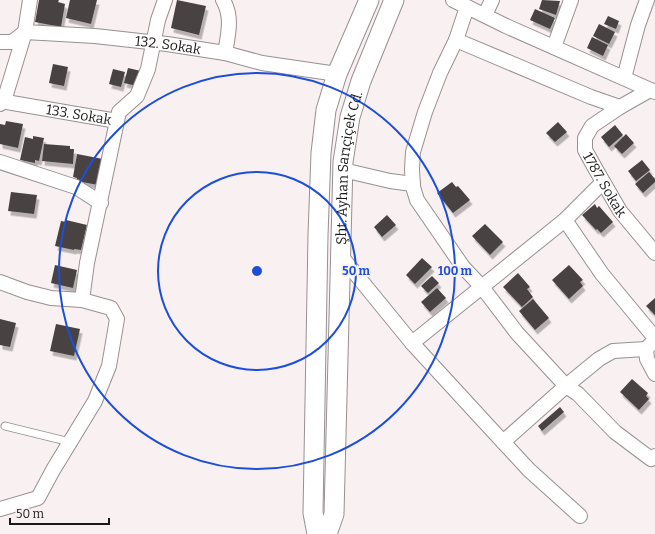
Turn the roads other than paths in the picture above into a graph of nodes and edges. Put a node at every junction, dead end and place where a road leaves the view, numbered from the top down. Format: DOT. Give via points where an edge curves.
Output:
graph roads {
  1 [pos="30,0"];
  2 [pos="165,0"];
  3 [pos="223,0"];
  4 [pos="370,0"];
  5 [pos="394,0"];
  6 [pos="453,0"];
  7 [pos="492,0"];
  8 [pos="571,0"];
  9 [pos="647,0"];
  10 [pos="467,7"];
  11 [pos="485,15"];
  12 [pos="25,32"];
  13 [pos="456,40"];
  14 [pos="0,42"];
  15 [pos="154,42"];
  16 [pos="554,47"];
  17 [pos="225,53"];
  18 [pos="337,74"];
  19 [pos="624,78"];
  20 [pos="652,91"];
  21 [pos="1,102"];
  22 [pos="620,107"];
  23 [pos="117,121"];
  24 [pos="0,162"];
  25 [pos="343,170"];
  26 [pos="603,182"];
  27 [pos="413,184"];
  28 [pos="101,203"];
  29 [pos="565,220"];
  30 [pos="655,253"];
  31 [pos="341,256"];
  32 [pos="0,282"];
  33 [pos="482,288"];
  34 [pos="82,300"];
  35 [pos="652,342"];
  36 [pos="412,343"];
  37 [pos="655,374"];
  38 [pos="566,386"];
  39 [pos="5,426"];
  40 [pos="70,442"];
  41 [pos="503,442"];
  42 [pos="655,456"];
  43 [pos="0,509"];
  44 [pos="580,516"];
  45 [pos="316,534"];
  46 [pos="327,534"];
  1 -- 12 [label="street"];
  2 -- 15 [label="street, 133. Sokak"];
  3 -- 17 [label="street" via="229,17"];
  4 -- 18 [label="main road, Şht. Ayhan Sarıçiçek Cd."];
  5 -- 25 [label="main road, Şht. Ayhan Sarıçiçek Cd." via="361,81 350,117"];
  6 -- 10 [label="street"];
  7 -- 11 [label="street"];
  8 -- 16 [label="street"];
  9 -- 19 [label="street"];
  10 -- 11 [label="street"];
  10 -- 13 [label="street"];
  11 -- 16 [label="street"];
  12 -- 14 [label="street" via="12,42"];
  12 -- 15 [label="street, 132. Sokak"];
  12 -- 21 [label="street"];
  13 -- 22 [label="street" via="572,90"];
  13 -- 27 [label="street" via="440,73 413,152"];
  15 -- 17 [label="street, 132. Sokak"];
  15 -- 23 [label="street, 133. Sokak" via="148,69 137,96 119,112"];
  16 -- 19 [label="street"];
  17 -- 18 [label="street, 132. Sokak" via="262,63"];
  18 -- 45 [label="main road, Şht. Ayhan Sarıçiçek Cd." via="326,110 318,235 313,513"];
  19 -- 20 [label="street"];
  20 -- 22 [label="street, 1787. Sokak"];
  21 -- 23 [label="street, 133. Sokak"];
  22 -- 26 [label="street, 1787. Sokak" via="592,126 585,138 585,150"];
  23 -- 28 [label="street"];
  24 -- 28 [label="street" via="76,187"];
  25 -- 27 [label="street"];
  25 -- 31 [label="main road, Şht. Ayhan Sarıçiçek Cd."];
  26 -- 29 [label="street"];
  26 -- 30 [label="street, 1787. Sokak" via="620,211"];
  27 -- 33 [label="street" via="417,200 433,225 463,267"];
  28 -- 34 [label="street" via="87,263"];
  29 -- 33 [label="street"];
  29 -- 35 [label="street"];
  31 -- 36 [label="street"];
  31 -- 46 [label="main road, Şht. Ayhan Sarıçiçek Cd." via="334,514"];
  32 -- 34 [label="street" via="52,298"];
  33 -- 36 [label="street"];
  33 -- 38 [label="street" via="517,333"];
  34 -- 40 [label="street" via="112,308 117,319 109,366 95,400"];
  35 -- 37 [label="street" via="647,360"];
  35 -- 38 [label="street" via="613,351"];
  36 -- 41 [label="street"];
  38 -- 41 [label="street"];
  38 -- 42 [label="street" via="578,394 615,432 651,459"];
  39 -- 40 [label="lane"];
  40 -- 43 [label="street" via="38,498"];
  41 -- 44 [label="street"];
}
